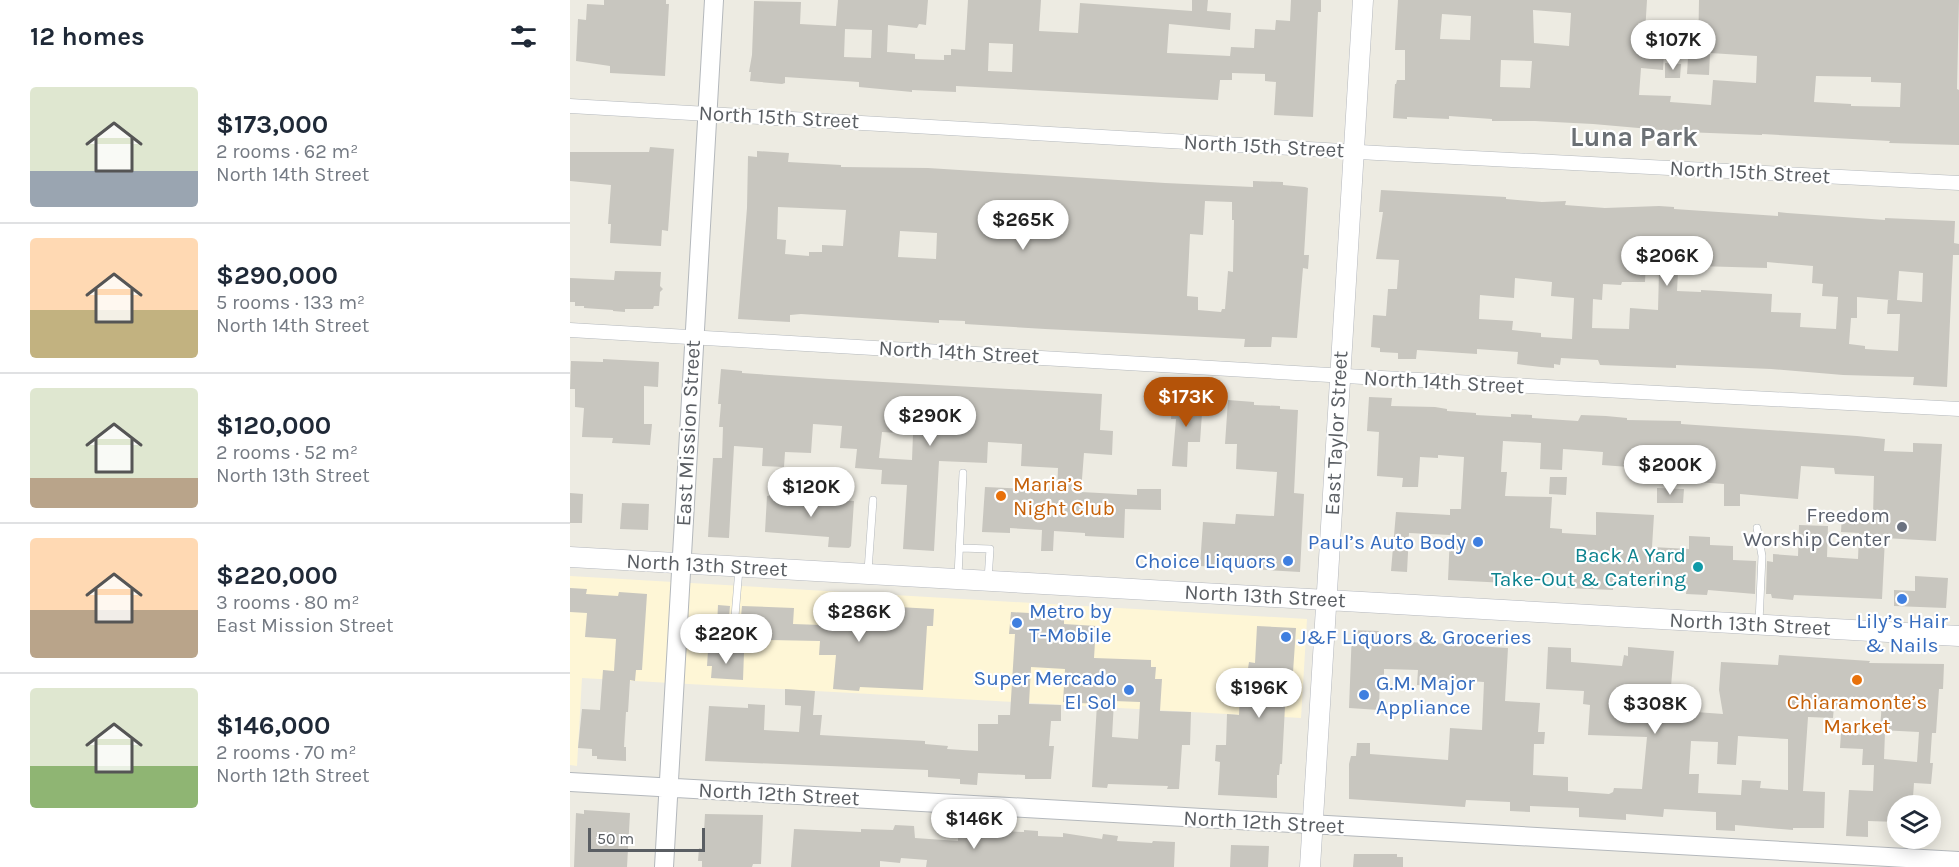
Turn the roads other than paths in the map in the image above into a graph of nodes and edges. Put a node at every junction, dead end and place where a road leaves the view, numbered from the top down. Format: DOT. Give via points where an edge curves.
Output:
graph roads {
  1 [pos="714,0"];
  2 [pos="1363,0"];
  3 [pos="570,106"];
  4 [pos="706,113"];
  5 [pos="1353,151"];
  6 [pos="1959,183"];
  7 [pos="570,330"];
  8 [pos="694,337"];
  9 [pos="1339,375"];
  10 [pos="1959,409"];
  11 [pos="963,473"];
  12 [pos="873,500"];
  13 [pos="1757,528"];
  14 [pos="961,548"];
  15 [pos="570,557"];
  16 [pos="681,563"];
  17 [pos="740,567"];
  18 [pos="868,573"];
  19 [pos="958,579"];
  20 [pos="988,580"];
  21 [pos="1328,599"];
  22 [pos="1758,624"];
  23 [pos="1959,636"];
  24 [pos="733,640"];
  25 [pos="570,782"];
  26 [pos="669,788"];
  27 [pos="1313,824"];
  28 [pos="1959,861"];
  29 [pos="664,867"];
  30 [pos="1310,867"];
  1 -- 4 [label="street, East Mission Street"];
  2 -- 5 [label="main road, East Taylor Street"];
  3 -- 4 [label="street, North 15th Street"];
  4 -- 5 [label="street, North 15th Street"];
  4 -- 8 [label="street, East Mission Street"];
  5 -- 6 [label="street, North 15th Street"];
  5 -- 9 [label="main road, East Taylor Street"];
  7 -- 8 [label="street, North 14th Street"];
  8 -- 9 [label="street, North 14th Street"];
  8 -- 16 [label="street, East Mission Street"];
  9 -- 10 [label="street, North 14th Street"];
  9 -- 21 [label="main road, East Taylor Street"];
  11 -- 14 [label="lane"];
  12 -- 18 [label="lane"];
  13 -- 22 [label="lane" via="1762,556"];
  14 -- 19 [label="lane"];
  14 -- 20 [label="lane" via="990,549"];
  15 -- 16 [label="main road, North 13th Street"];
  16 -- 17 [label="main road, North 13th Street"];
  16 -- 26 [label="street, East Mission Street"];
  17 -- 18 [label="main road, North 13th Street"];
  17 -- 24 [label="lane"];
  18 -- 19 [label="main road, North 13th Street"];
  19 -- 20 [label="main road, North 13th Street"];
  20 -- 21 [label="main road, North 13th Street"];
  21 -- 22 [label="main road, North 13th Street"];
  21 -- 27 [label="main road, East Taylor Street"];
  22 -- 23 [label="main road, North 13th Street"];
  25 -- 26 [label="street, North 12th Street"];
  26 -- 27 [label="street, North 12th Street"];
  26 -- 29 [label="street, East Mission Street"];
  27 -- 28 [label="street, North 12th Street"];
  27 -- 30 [label="main road, East Taylor Street"];
}
